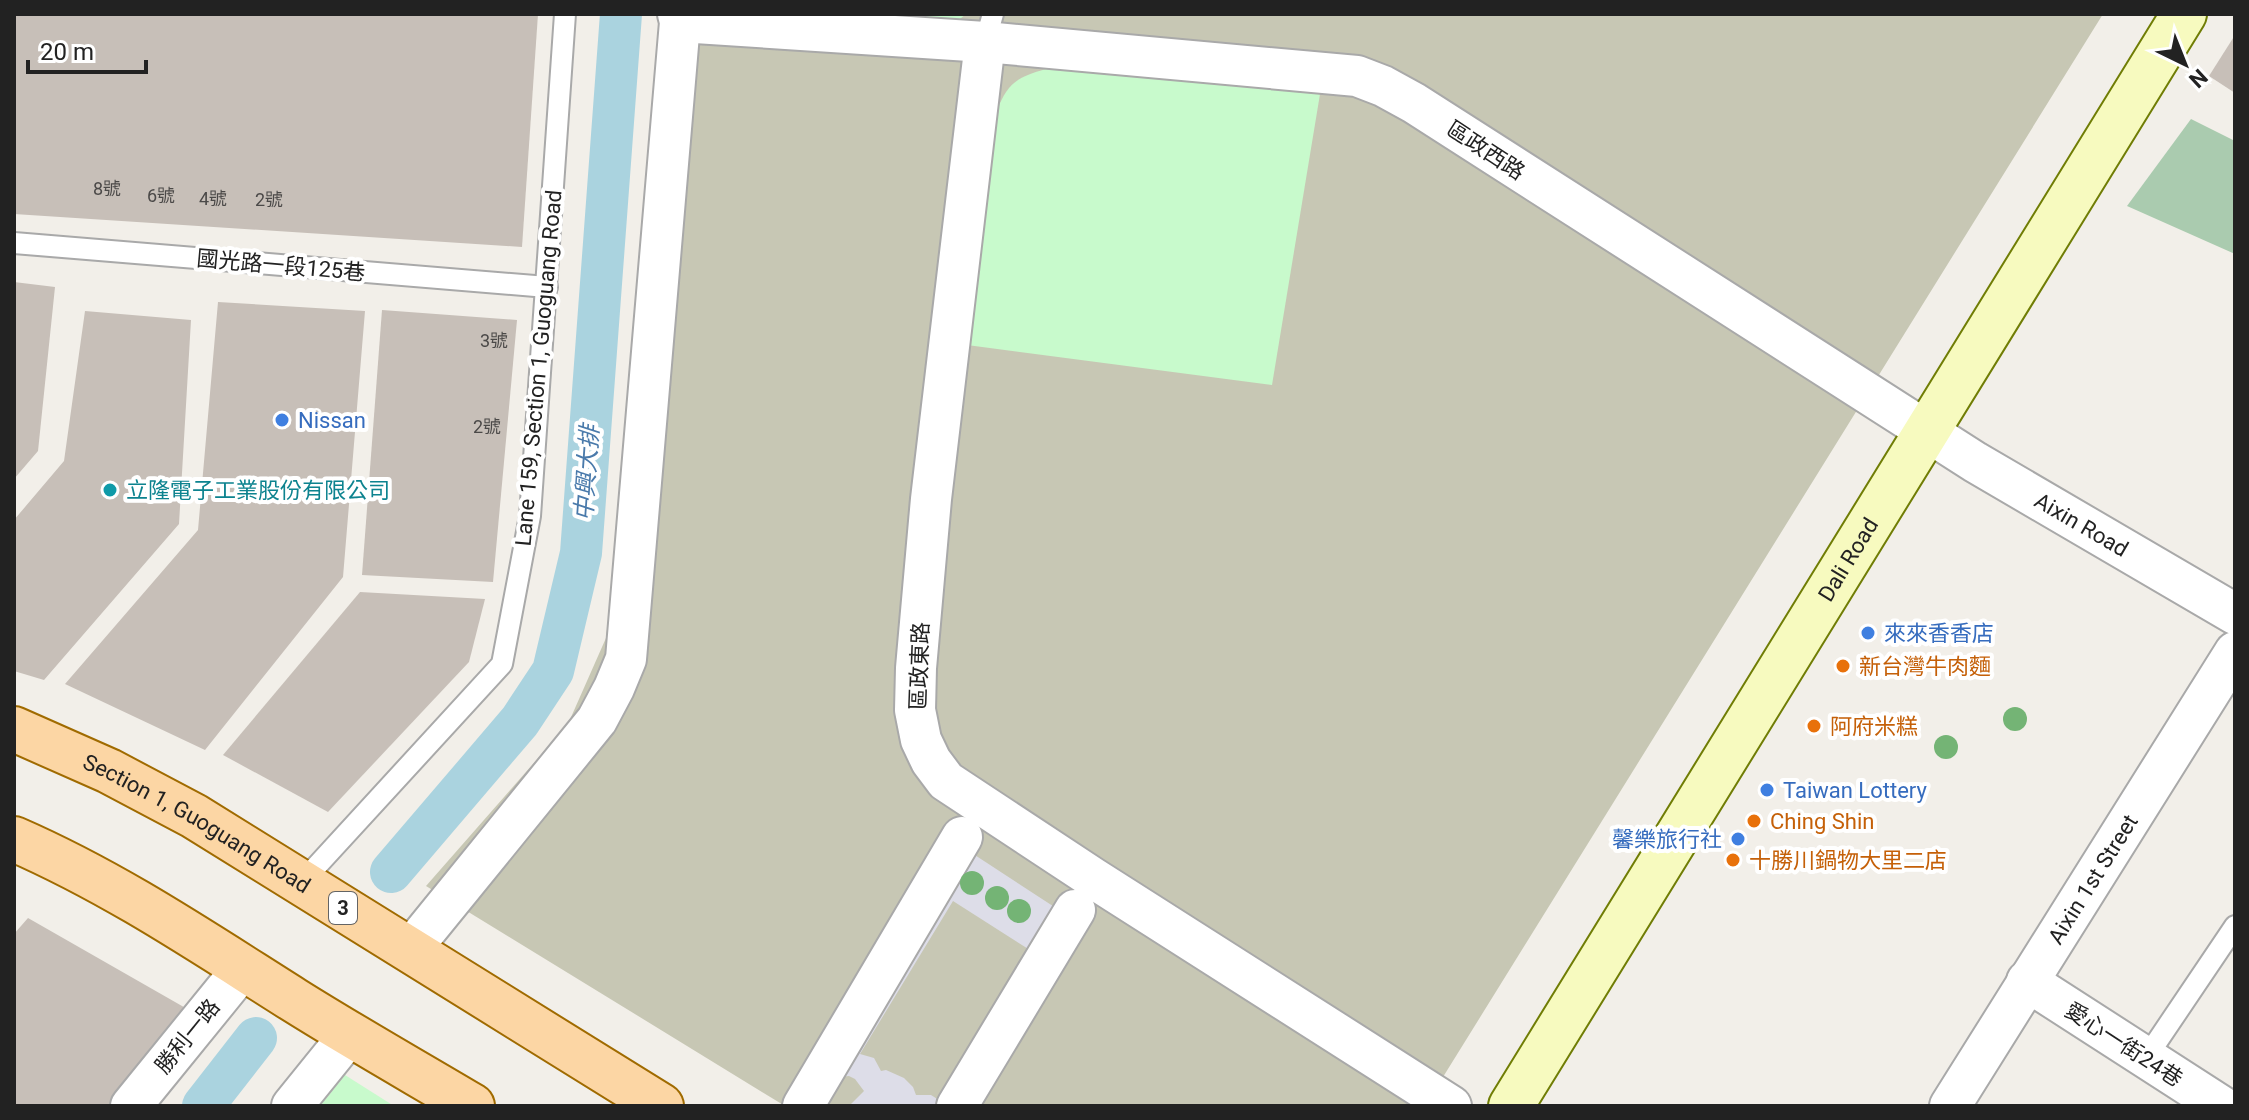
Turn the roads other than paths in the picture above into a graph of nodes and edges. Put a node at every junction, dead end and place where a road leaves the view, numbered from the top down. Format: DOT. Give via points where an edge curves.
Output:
graph roads {
  1 [pos="565,14"];
  2 [pos="2184,14"];
  3 [pos="679,18"];
  4 [pos="989,28"];
  5 [pos="14,243"];
  6 [pos="547,287"];
  7 [pos="1927,432"];
  8 [pos="2235,614"];
  9 [pos="2235,652"];
  10 [pos="14,729"];
  11 [pos="962,837"];
  12 [pos="14,839"];
  13 [pos="302,882"];
  14 [pos="1075,910"];
  15 [pos="2235,926"];
  16 [pos="410,950"];
  17 [pos="244,967"];
  18 [pos="2027,981"];
  19 [pos="351,1033"];
  20 [pos="2146,1058"];
  21 [pos="131,1106"];
  22 [pos="292,1106"];
  23 [pos="472,1106"];
  24 [pos="661,1106"];
  25 [pos="803,1106"];
  26 [pos="957,1106"];
  27 [pos="1451,1106"];
  28 [pos="1511,1106"];
  29 [pos="1950,1106"];
  30 [pos="2221,1106"];
  1 -- 6 [label="lane, Lane 159, Section 1, Guoguang Road"];
  2 -- 7 [label="street, Dali Road"];
  3 -- 4 [label="street, 區政西路"];
  3 -- 16 [label="street" via="626,659 597,720"];
  4 -- 7 [label="street, 區政西路" via="1357,76 1383,86"];
  4 -- 27 [label="street, 區政東路" via="931,499 916,668 921,740 946,781"];
  5 -- 6 [label="lane, 國光路一段125巷"];
  6 -- 13 [label="lane, Lane 159, Section 1, Guoguang Road" via="530,516 502,664"];
  7 -- 8 [label="street, Aixin Road"];
  7 -- 28 [label="street, Dali Road"];
  9 -- 18 [label="street, Aixin 1st Street"];
  10 -- 13 [label="main road, Section 1, Guoguang Road / 3" via="194,816"];
  11 -- 25 [label="street"];
  12 -- 17 [label="main road" via="146,906"];
  13 -- 16 [label="main road, Section 1, Guoguang Road / 3"];
  14 -- 26 [label="street"];
  15 -- 20 [label="lane"];
  16 -- 24 [label="main road, Section 1, Guoguang Road / 3"];
  17 -- 19 [label="main road"];
  17 -- 21 [label="street, 勝利一路"];
  18 -- 20 [label="street, 愛心一街24巷"];
  18 -- 29 [label="street, Aixin 1st Street"];
  19 -- 22 [label="street"];
  19 -- 23 [label="main road"];
  20 -- 30 [label="street, 愛心一街24巷"];
}
